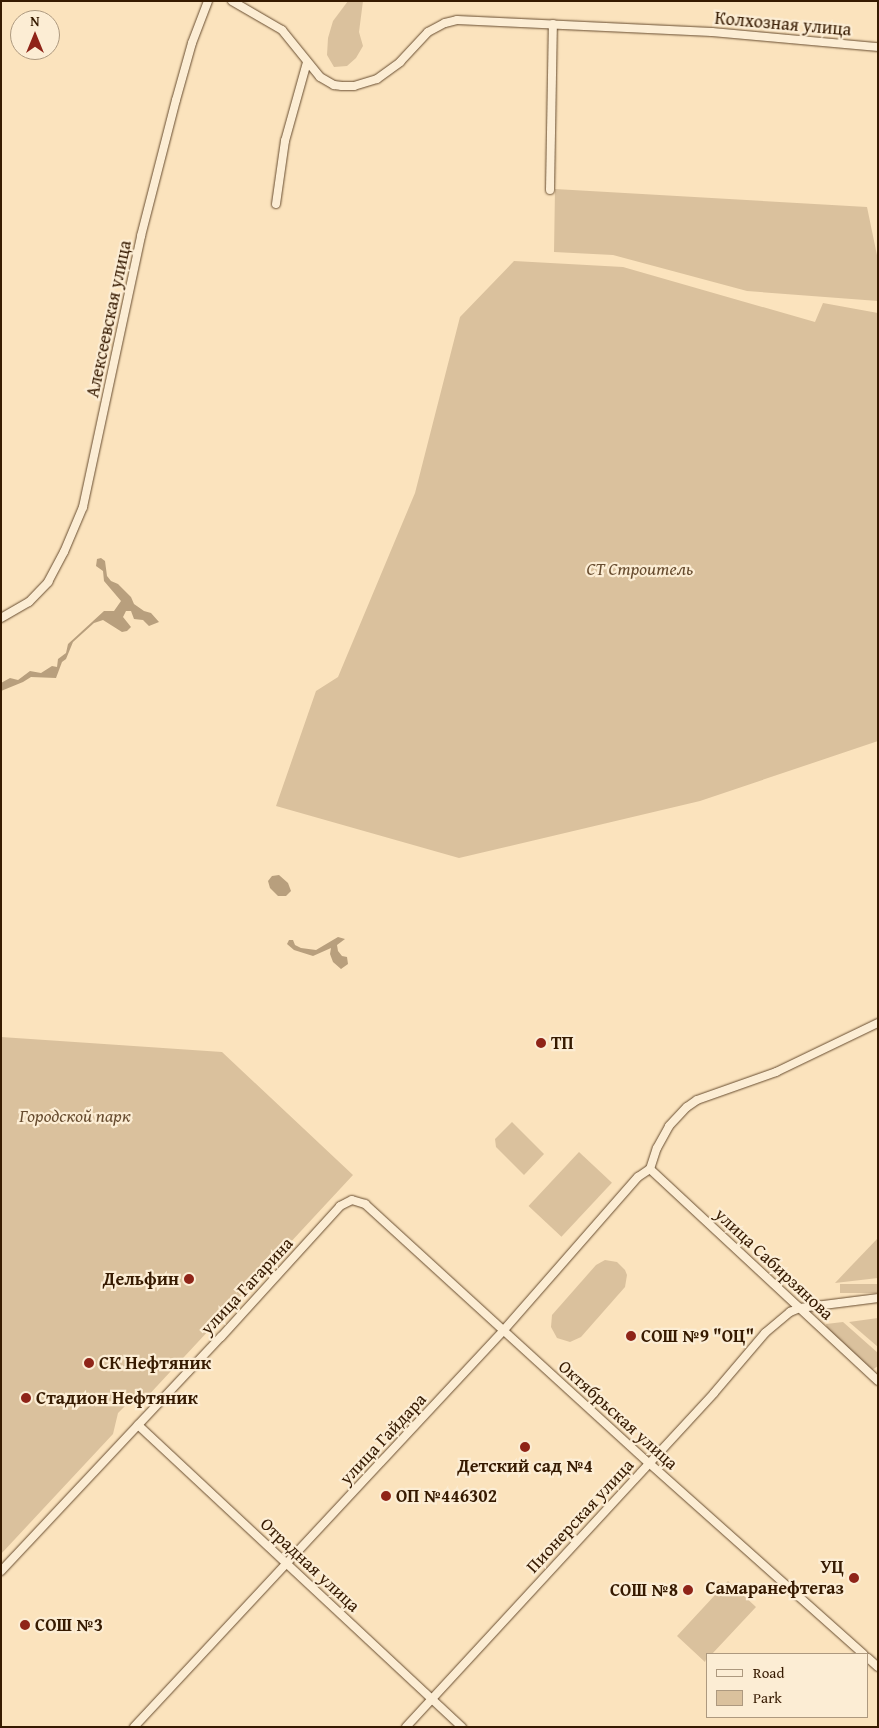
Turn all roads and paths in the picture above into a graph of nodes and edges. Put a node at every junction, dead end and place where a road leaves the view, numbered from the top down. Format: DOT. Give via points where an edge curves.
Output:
graph roads {
  1 [pos="208,1"];
  2 [pos="232,1"];
  3 [pos="553,24"];
  4 [pos="878,47"];
  5 [pos="307,62"];
  6 [pos="550,190"];
  7 [pos="276,204"];
  8 [pos="1,618"];
  9 [pos="878,1023"];
  10 [pos="650,1169"];
  11 [pos="352,1200"];
  12 [pos="878,1298"];
  13 [pos="800,1308"];
  14 [pos="503,1331"];
  15 [pos="878,1381"];
  16 [pos="138,1425"];
  17 [pos="648,1463"];
  18 [pos="288,1563"];
  19 [pos="1,1571"];
  20 [pos="862,1653"];
  21 [pos="431,1699"];
  22 [pos="134,1727"];
  23 [pos="406,1727"];
  24 [pos="462,1727"];
  1 -- 8 [label="street, Алексеевская улица" via="176,100 141,236 83,507 48,582 29,602"];
  2 -- 5 [label="street, Колхозная улица" via="282,30"];
  3 -- 4 [label="street, Колхозная улица" via="712,32"];
  3 -- 5 [label="street, Колхозная улица" via="445,22 428,32 388,72 354,86 334,85 326,81"];
  3 -- 6 [label="street"];
  5 -- 7 [label="street" via="285,141"];
  9 -- 10 [label="street" via="776,1072 697,1100 669,1126"];
  10 -- 13 [label="street, улица Сабирзянова"];
  10 -- 14 [label="street, улица Гайдара" via="618,1199"];
  11 -- 14 [label="street, Октябрьская улица" via="365,1204"];
  11 -- 16 [label="street, улица Гагарина" via="340,1206"];
  12 -- 13 [label="street"];
  13 -- 15 [label="street, улица Сабирзянова"];
  13 -- 17 [label="street, Пионерская улица" via="790,1312 765,1334"];
  14 -- 17 [label="street, Октябрьская улица"];
  14 -- 18 [label="street, улица Гайдара"];
  16 -- 18 [label="street, Отрадная улица"];
  16 -- 19 [label="street, улица Гагарина"];
  17 -- 20 [label="street, Октябрьская улица"];
  17 -- 21 [label="street, Пионерская улица"];
  18 -- 21 [label="street, Отрадная улица"];
  18 -- 22 [label="street, улица Гайдара"];
  21 -- 23 [label="street, Пионерская улица"];
  21 -- 24 [label="street, Отрадная улица"];
}
